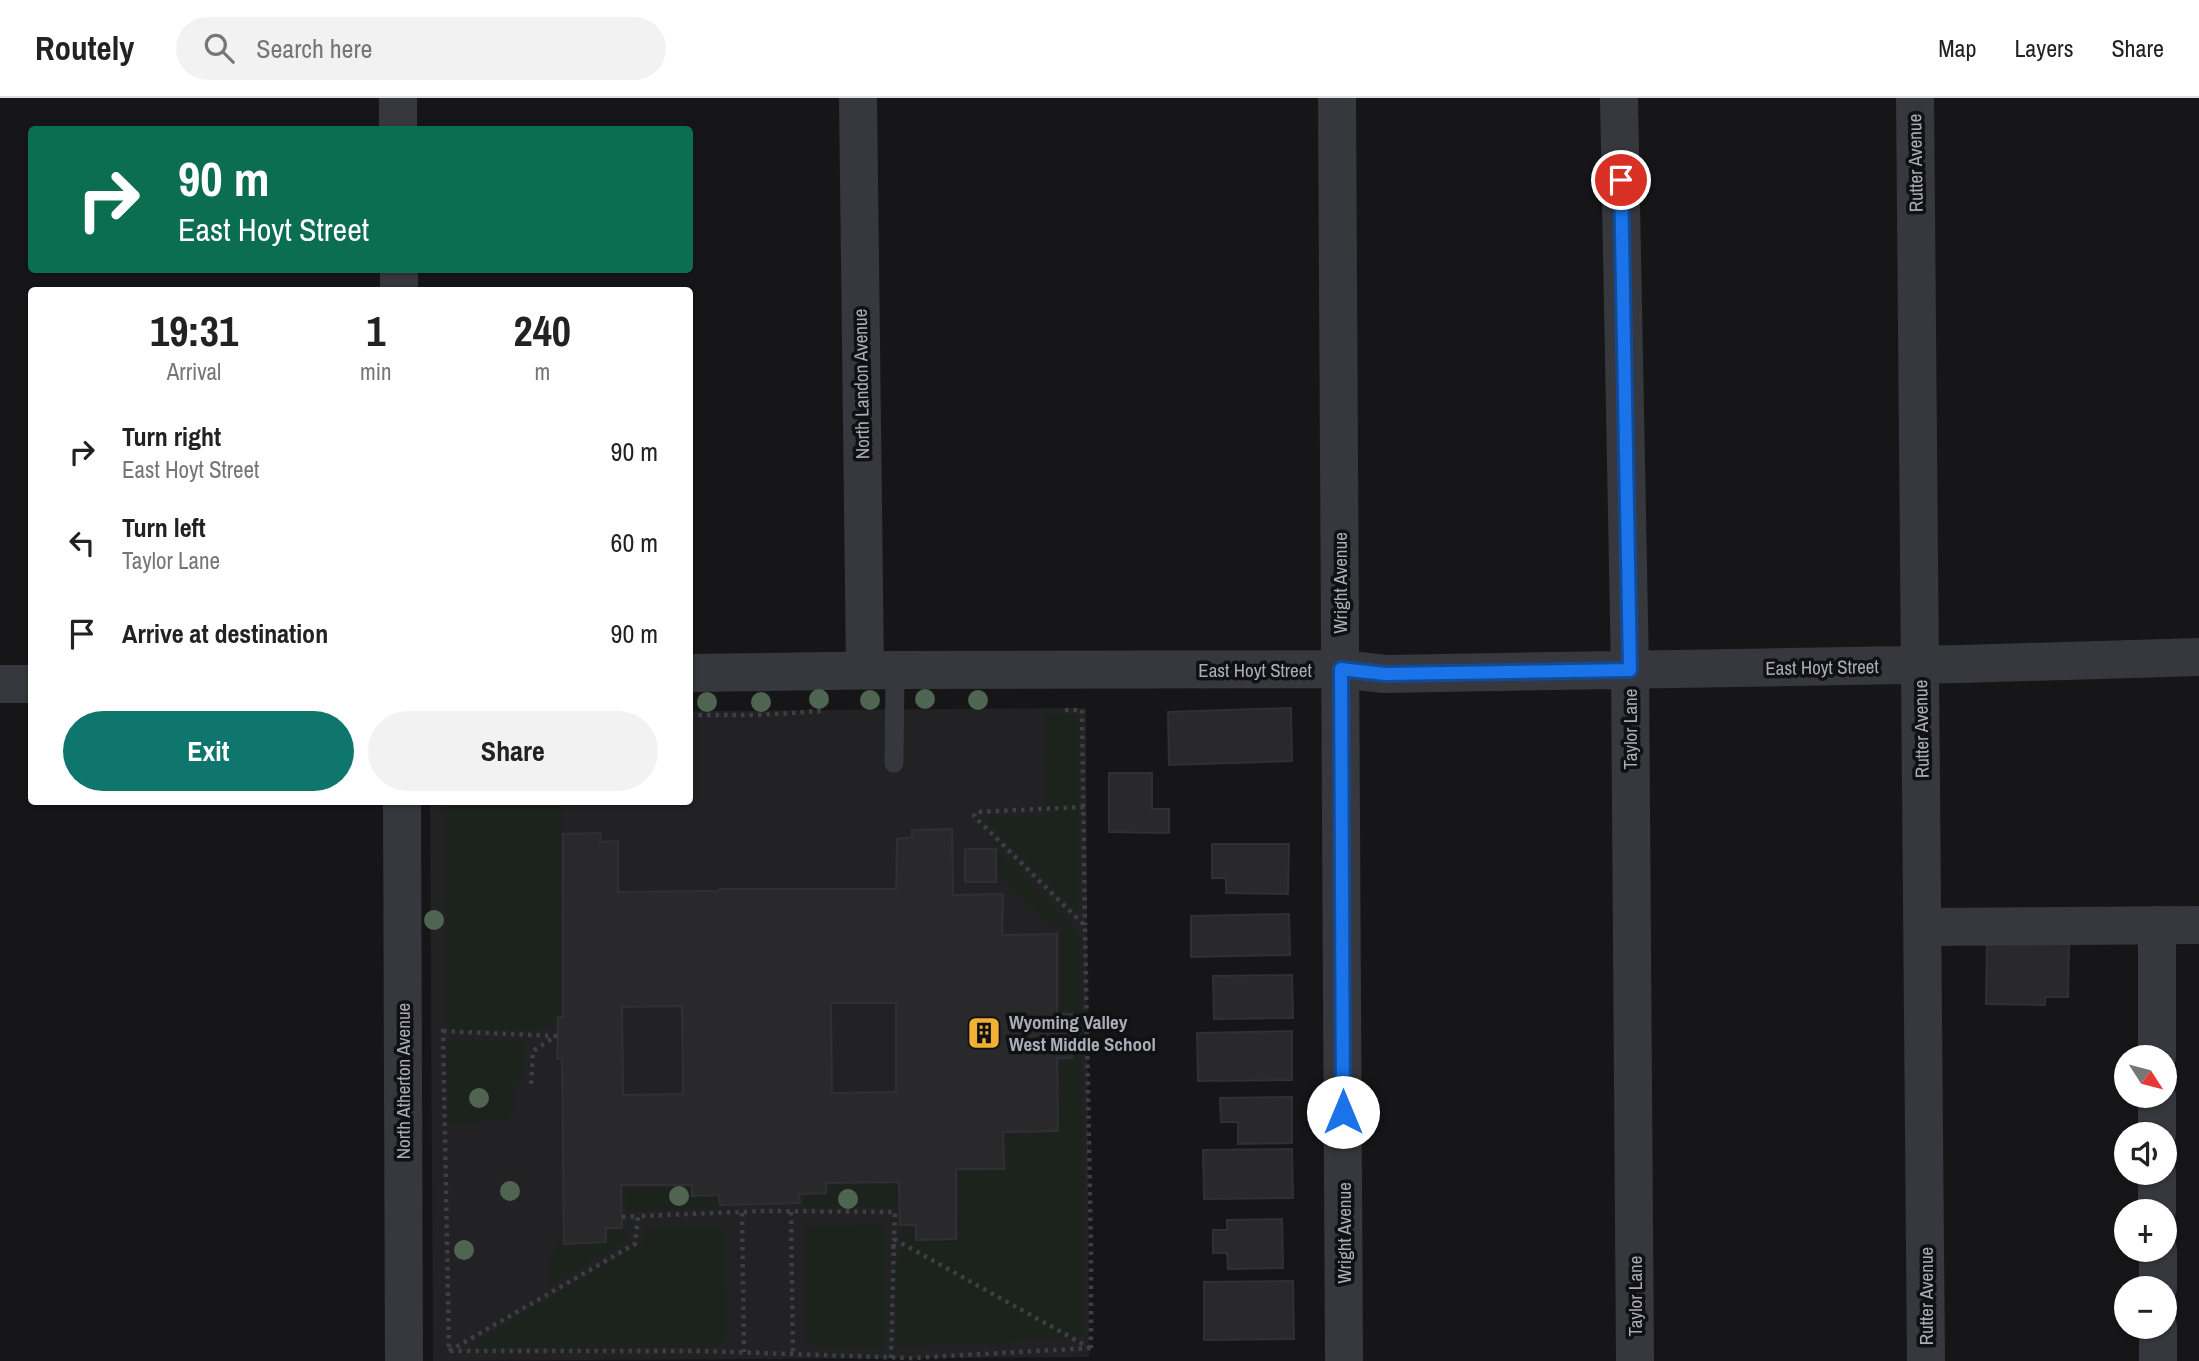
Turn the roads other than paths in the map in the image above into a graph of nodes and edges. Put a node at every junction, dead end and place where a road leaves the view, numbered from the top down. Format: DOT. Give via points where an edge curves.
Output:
graph roads {
  1 [pos="398,98"];
  2 [pos="858,98"];
  3 [pos="1337,98"];
  4 [pos="1619,98"];
  5 [pos="1915,98"];
  6 [pos="398,126"];
  7 [pos="2199,657"];
  8 [pos="1920,665"];
  9 [pos="1341,669"];
  10 [pos="880,670"];
  11 [pos="1630,670"];
  12 [pos="693,673"];
  13 [pos="0,684"];
  14 [pos="28,684"];
  15 [pos="894,763"];
  16 [pos="402,805"];
  17 [pos="2157,925"];
  18 [pos="2199,925"];
  19 [pos="1923,927"];
  20 [pos="2157,1045"];
  21 [pos="2158,1339"];
  22 [pos="404,1361"];
  23 [pos="1344,1361"];
  24 [pos="1635,1361"];
  25 [pos="1926,1361"];
  26 [pos="2158,1361"];
  1 -- 6 [label="street"];
  2 -- 10 [label="street, North Landon Avenue"];
  3 -- 9 [label="street, Wright Avenue"];
  4 -- 11 [label="street, Taylor Lane"];
  5 -- 8 [label="street, Rutter Avenue"];
  7 -- 8 [label="street, East Hoyt Street"];
  8 -- 11 [label="street, East Hoyt Street"];
  8 -- 19 [label="street, Rutter Avenue"];
  9 -- 10 [label="street, East Hoyt Street"];
  9 -- 11 [label="street, East Hoyt Street" via="1385,674"];
  9 -- 23 [label="street, Wright Avenue"];
  10 -- 12 [label="street, East Hoyt Street"];
  10 -- 15 [label="lane"];
  11 -- 24 [label="street, Taylor Lane"];
  13 -- 14 [label="street"];
  16 -- 22 [label="street, North Atherton Avenue"];
  17 -- 18 [label="street"];
  17 -- 19 [label="street"];
  17 -- 20 [label="street"];
  19 -- 25 [label="street, Rutter Avenue"];
  21 -- 26 [label="street"];
}
